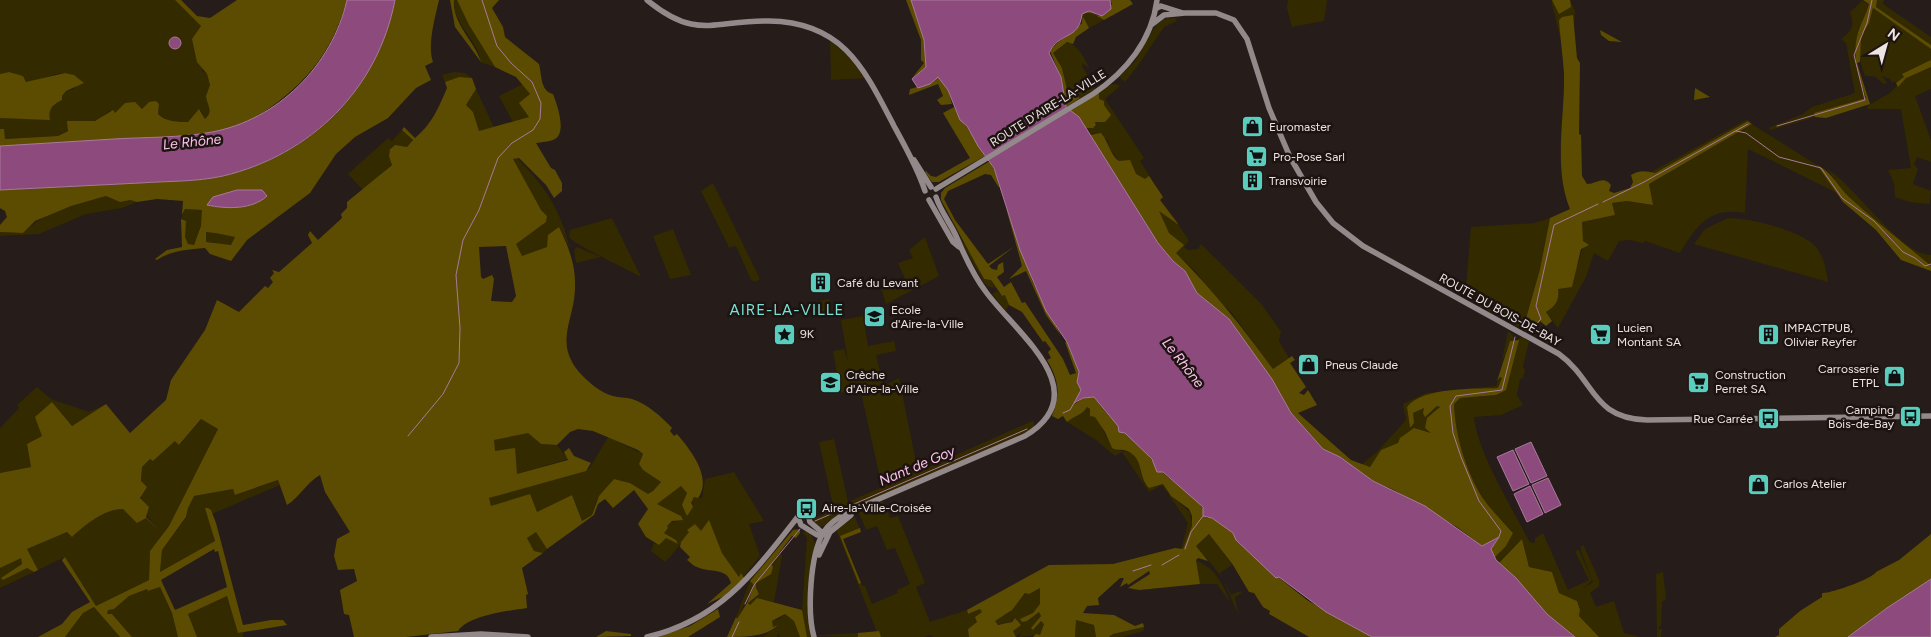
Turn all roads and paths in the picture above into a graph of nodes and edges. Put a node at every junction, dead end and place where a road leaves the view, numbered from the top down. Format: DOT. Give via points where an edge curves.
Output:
graph roads {
  1 [pos="647,0"];
  2 [pos="1160,8"];
  3 [pos="907,150"];
  4 [pos="933,188"];
  5 [pos="925,191"];
  6 [pos="936,197"];
  7 [pos="929,200"];
  8 [pos="959,247"];
  9 [pos="1930,415"];
  10 [pos="798,517"];
  11 [pos="805,524"];
  12 [pos="788,531"];
  13 [pos="825,535"];
  14 [pos="430,637"];
  15 [pos="528,637"];
  16 [pos="648,637"];
  17 [pos="814,637"];
  1 -- 3 [label="main road" via="670,17 695,26 783,22 802,25 829,37 863,68"];
  2 -- 4 [label="main road, ROUTE D'AIRE-LA-VILLE" via="1124,69 1102,88 982,162"];
  2 -- 9 [label="main road, ROUTE DU BOIS-DE-BAY" via="1185,13 1221,14 1240,26 1290,156 1316,202 1341,230 1363,246 1559,354 1576,370 1599,402 1612,412 1630,419 1647,420"];
  3 -- 4 [label="main road"];
  3 -- 5 [label="main road"];
  4 -- 5 [label="main road, ROUTE D'AIRE-LA-VILLE"];
  4 -- 6 [label="main road"];
  5 -- 7 [label="main road"];
  6 -- 7 [label="main road"];
  6 -- 8 [label="main road"];
  7 -- 8 [label="main road"];
  8 -- 13 [label="main road" via="986,292 1046,363 1055,389 1052,409 1038,427 1025,436 837,519"];
  10 -- 11 [label="main road"];
  10 -- 11 [label="main road" via="807,513 810,517"];
  10 -- 12 [label="main road"];
  11 -- 12 [label="main road"];
  11 -- 13 [label="main road" via="817,535"];
  12 -- 16 [label="main road" via="750,576 717,606 685,624"];
  13 -- 17 [label="main road" via="812,584"];
  14 -- 15 [label="main road" via="480,634"];
}
